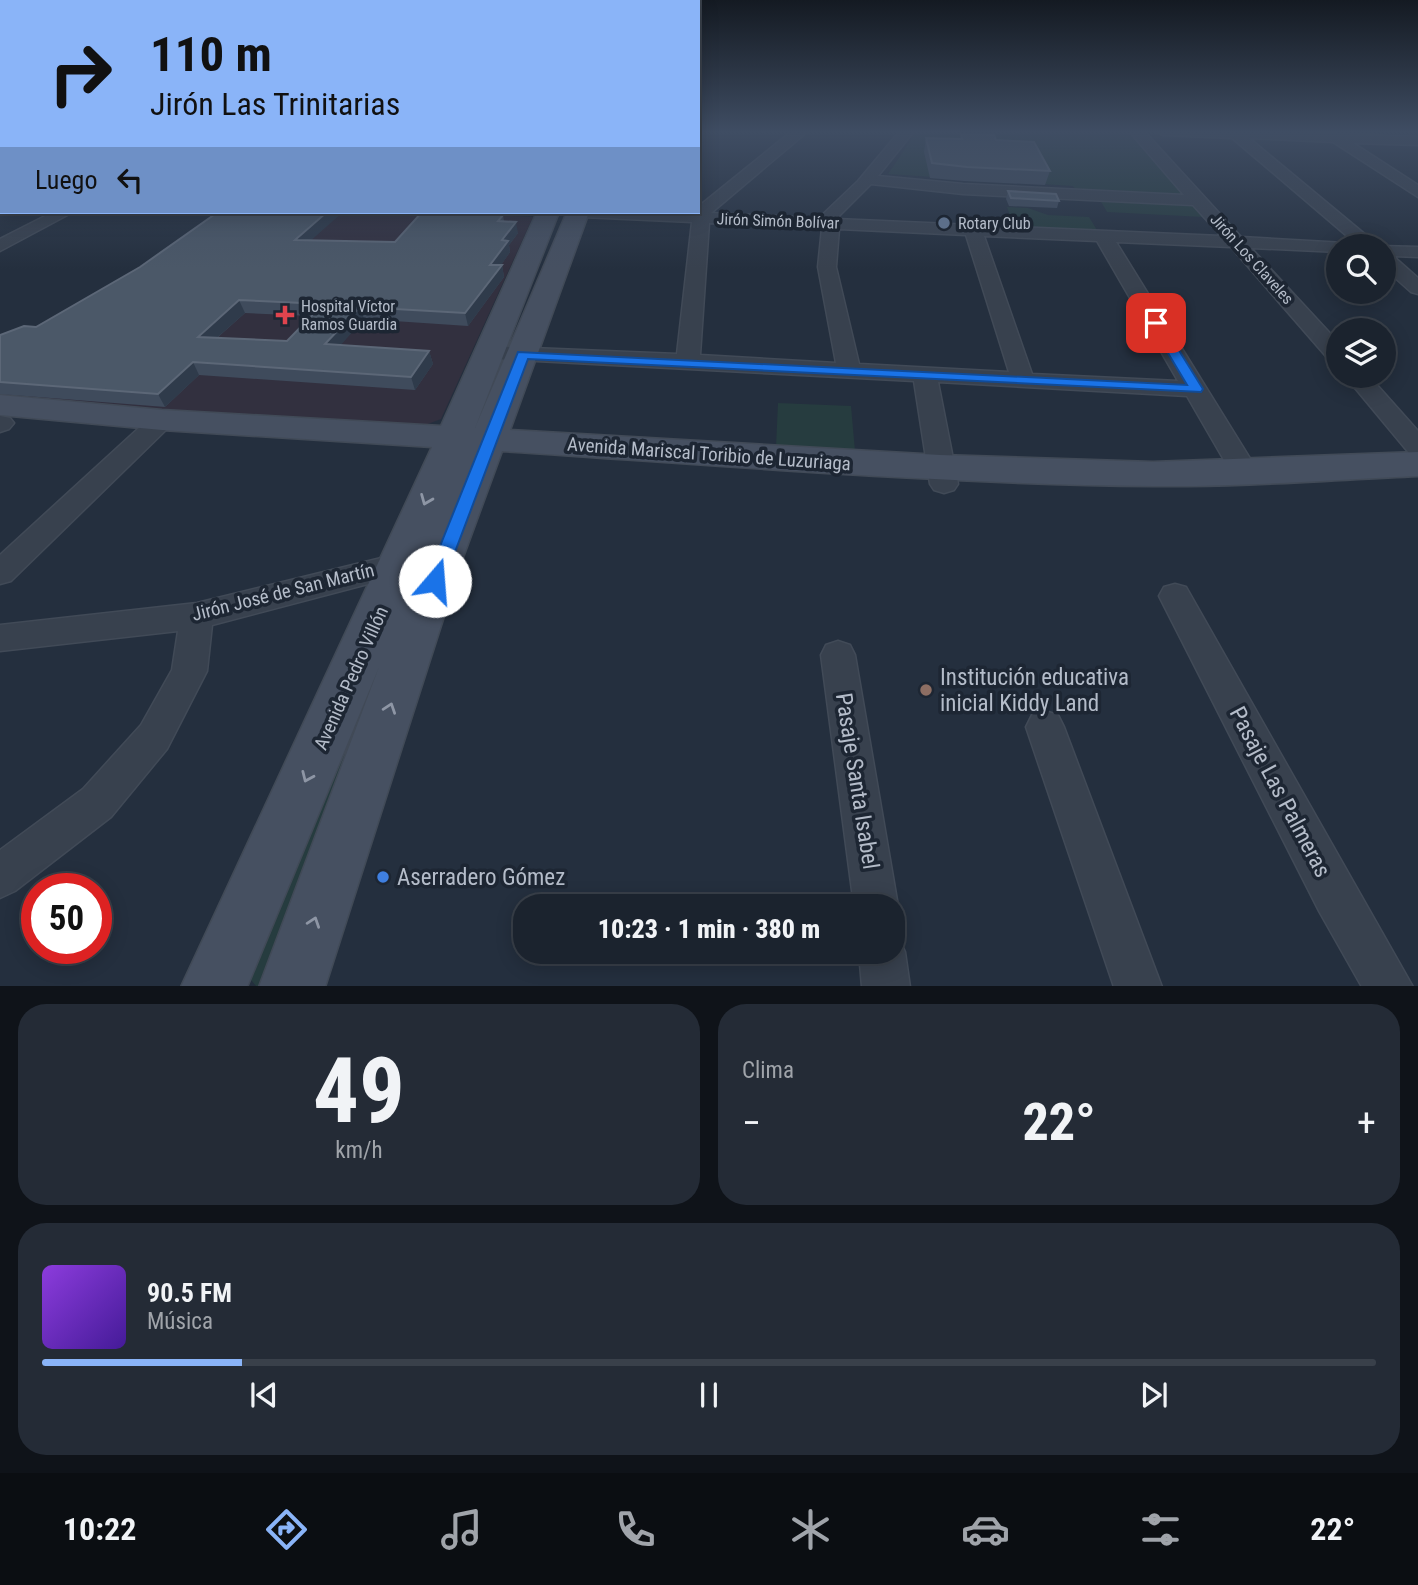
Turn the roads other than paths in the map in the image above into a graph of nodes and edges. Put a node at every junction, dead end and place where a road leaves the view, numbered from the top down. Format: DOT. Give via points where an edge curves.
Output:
graph roads {
  1 [pos="746,177"];
  2 [pos="1177,177"];
  3 [pos="1286,177"];
  4 [pos="1395,177"];
  5 [pos="867,179"];
  6 [pos="1418,192"];
  7 [pos="1198,200"];
  8 [pos="61,214"];
  9 [pos="701,214"];
  10 [pos="829,221"];
  11 [pos="561,226"];
  12 [pos="973,228"];
  13 [pos="1102,234"];
  14 [pos="1355,234"];
  15 [pos="1236,241"];
  16 [pos="0,246"];
  17 [pos="1326,246"];
  18 [pos="1396,251"];
  19 [pos="1418,252"];
  20 [pos="1396,269"];
  21 [pos="1418,288"];
  22 [pos="1326,342"];
  23 [pos="505,354"];
  24 [pos="688,361"];
  25 [pos="850,373"];
  26 [pos="925,376"];
  27 [pos="1023,381"];
  28 [pos="1367,388"];
  29 [pos="1196,389"];
  30 [pos="0,405"];
  31 [pos="0,424"];
  32 [pos="155,427"];
  33 [pos="1418,446"];
  34 [pos="467,448"];
  35 [pos="1418,464"];
  36 [pos="1245,473"];
  37 [pos="942,475"];
  38 [pos="1418,481"];
  39 [pos="421,561"];
  40 [pos="0,573"];
  41 [pos="1175,596"];
  42 [pos="197,616"];
  43 [pos="0,638"];
  44 [pos="838,655"];
  45 [pos="1045,727"];
  46 [pos="0,876"];
  47 [pos="874,894"];
  48 [pos="883,964"];
  49 [pos="214,986"];
  50 [pos="292,986"];
  51 [pos="886,986"];
  52 [pos="1138,986"];
  53 [pos="1388,986"];
  1 -- 9 [label="street"];
  2 -- 7 [label="street, Jirón Los Claveles"];
  3 -- 14 [label="street"];
  4 -- 6 [label="street"];
  5 -- 7 [label="street" via="963,189"];
  5 -- 10 [label="street"];
  7 -- 15 [label="street, Jirón Los Claveles"];
  8 -- 16 [label="street"];
  9 -- 10 [label="street, Jirón Simón Bolívar"];
  9 -- 11 [label="street, Jirón Simón Bolívar"];
  9 -- 24 [label="street"];
  10 -- 12 [label="street, Jirón Simón Bolívar"];
  10 -- 25 [label="street" via="827,267"];
  11 -- 23 [label="main road, Avenida Pedro Villón"];
  12 -- 13 [label="street, Jirón Simón Bolívar"];
  12 -- 27 [label="street"];
  13 -- 15 [label="street, Jirón Simón Bolívar"];
  13 -- 29 [label="street"];
  15 -- 17 [label="street, Jirón Simón Bolívar"];
  15 -- 22 [label="street, Jirón Los Claveles"];
  18 -- 19 [label="street"];
  20 -- 21 [label="street"];
  23 -- 24 [label="street"];
  23 -- 34 [label="main road, Avenida Pedro Villón"];
  24 -- 25 [label="street"];
  25 -- 26 [label="street"];
  26 -- 27 [label="street"];
  26 -- 37 [label="street"];
  27 -- 29 [label="street"];
  28 -- 33 [label="street"];
  29 -- 36 [label="street"];
  30 -- 32 [label="main road, Avenida Mariscal Toribio de Luzuriaga"];
  31 -- 32 [label="main road, Avenida Mariscal Toribio de Luzuriaga"];
  32 -- 34 [label="main road, Avenida Mariscal Toribio de Luzuriaga"];
  32 -- 40 [label="street"];
  34 -- 37 [label="main road, Avenida Mariscal Toribio de Luzuriaga"];
  34 -- 39 [label="main road, Avenida Pedro Villón"];
  35 -- 36 [label="main road, Avenida Mariscal Toribio de Luzuriaga"];
  36 -- 37 [label="main road, Avenida Mariscal Toribio de Luzuriaga"];
  37 -- 38 [label="main road, Avenida Mariscal Toribio de Luzuriaga" via="1113,489"];
  39 -- 42 [label="street, Jirón José de San Martín"];
  39 -- 49 [label="main road, Avenida Pedro Villón, one-way"];
  50 -- 39 [label="main road, Avenida Pedro Villón, one-way"];
  41 -- 53 [label="street, Pasaje Las Palmeras"];
  42 -- 43 [label="street, Jirón José de San Martín"];
  42 -- 46 [label="street" via="189,671 154,737 97,803"];
  44 -- 47 [label="street, Pasaje Santa Isabel"];
  45 -- 52 [label="street"];
  48 -- 51 [label="street"];
}
